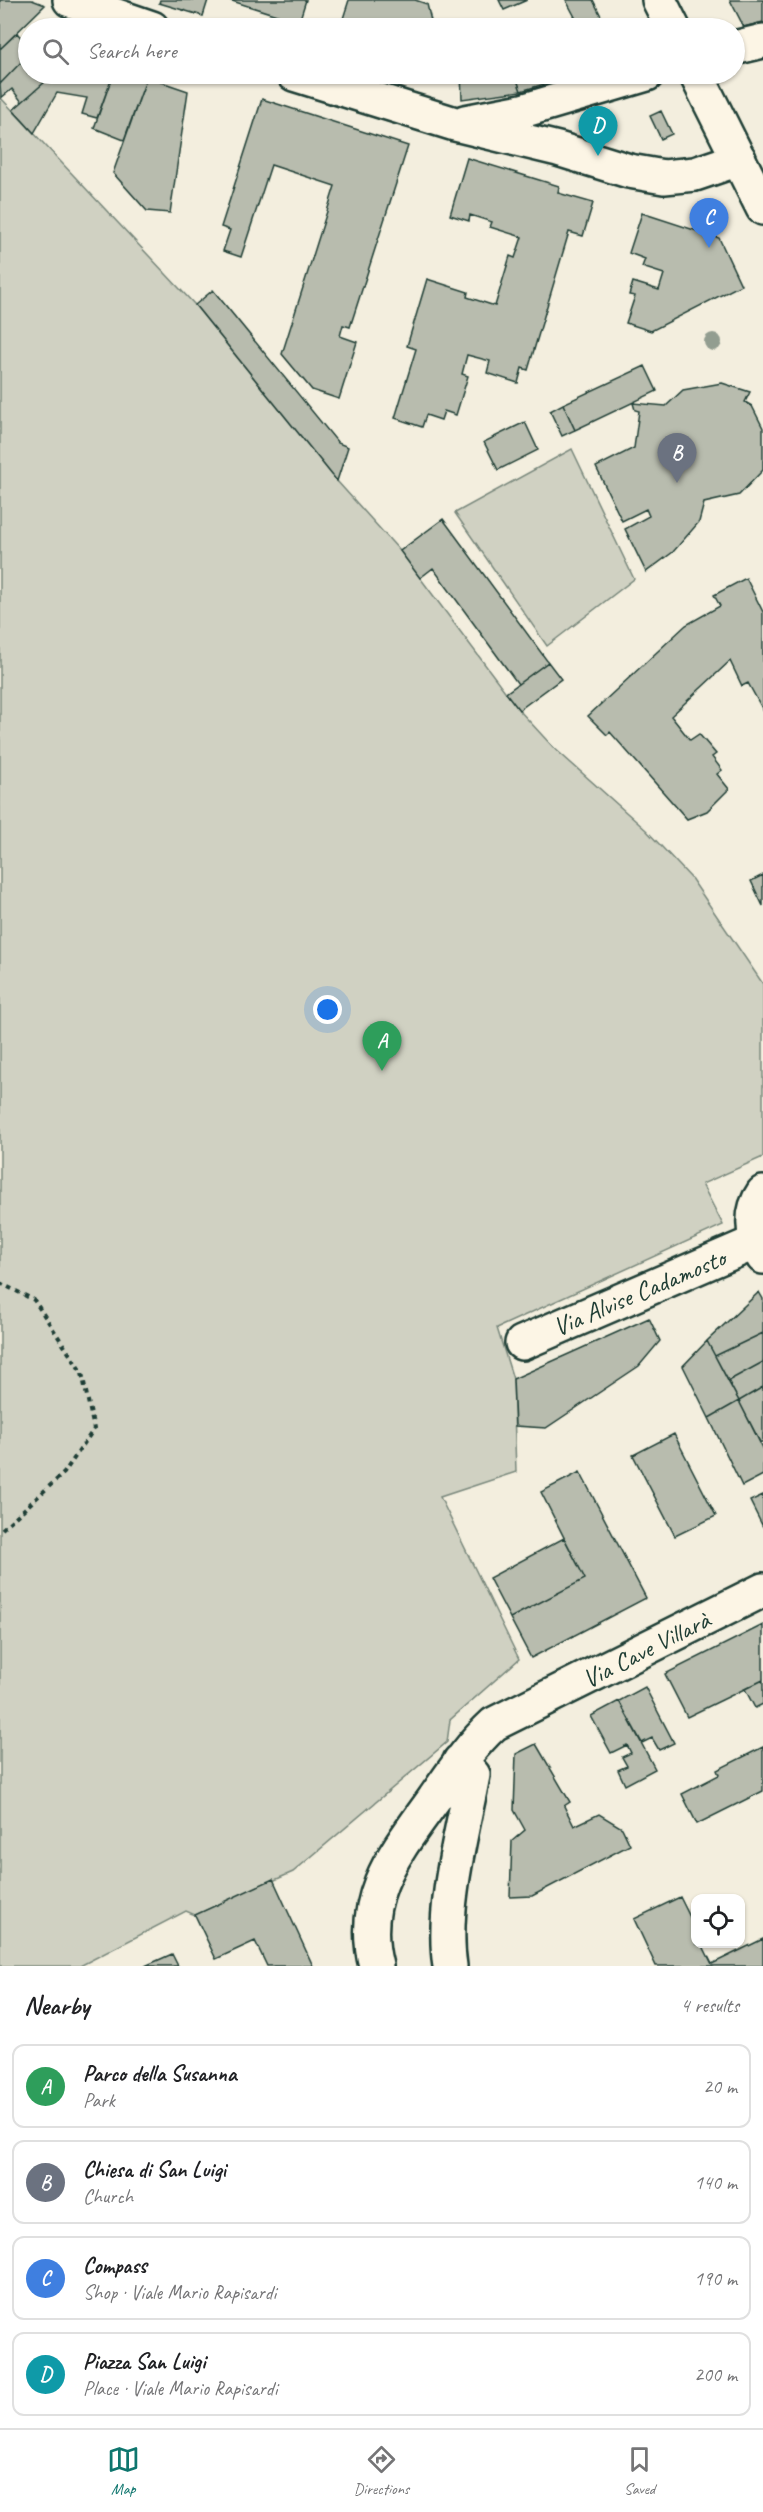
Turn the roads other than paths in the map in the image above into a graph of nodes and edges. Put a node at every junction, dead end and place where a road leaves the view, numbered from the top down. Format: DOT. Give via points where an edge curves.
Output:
graph roads {
  1 [pos="70,0"];
  2 [pos="659,0"];
  3 [pos="123,18"];
  4 [pos="668,18"];
  5 [pos="763,40"];
  6 [pos="745,45"];
  7 [pos="326,84"];
  8 [pos="613,84"];
  9 [pos="701,84"];
  10 [pos="562,99"];
  11 [pos="454,124"];
  12 [pos="558,149"];
  13 [pos="739,159"];
  14 [pos="763,208"];
  15 [pos="763,1192"];
  16 [pos="759,1249"];
  17 [pos="522,1343"];
  18 [pos="763,1590"];
  19 [pos="460,1761"];
  20 [pos="376,1966"];
  21 [pos="450,1966"];
  1 -- 3 [label="street"];
  2 -- 4 [label="street"];
  5 -- 6 [label="street"];
  7 -- 11 [label="street"];
  8 -- 10 [label="street"];
  9 -- 13 [label="street"];
  10 -- 11 [label="street"];
  10 -- 12 [label="street" via="552,112 550,125"];
  11 -- 12 [label="street"];
  12 -- 13 [label="street" via="629,171 664,177 695,174"];
  13 -- 14 [label="street"];
  15 -- 16 [label="street" via="753,1214"];
  16 -- 17 [label="street, Via Alvise Cadamosto"];
  18 -- 19 [label="street, Via Cave Villarà" via="495,1724"];
  19 -- 20 [label="street, Via Cave Villarà" via="388,1864 377,1891 371,1926"];
  19 -- 21 [label="street" via="473,1775 453,1889 447,1945"];
}
